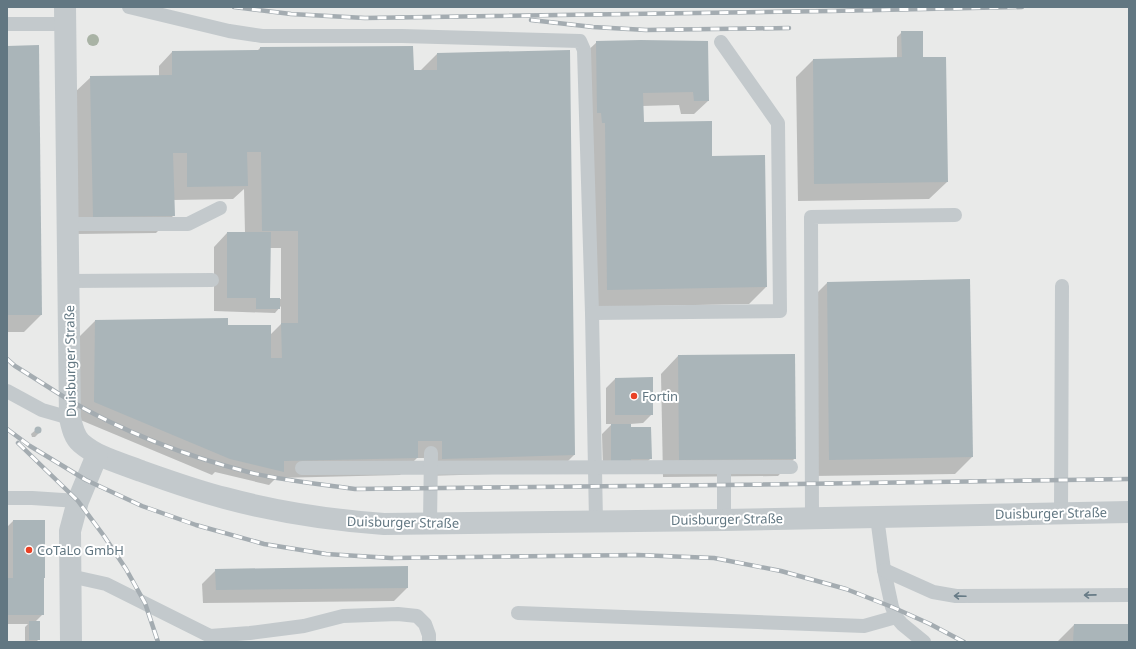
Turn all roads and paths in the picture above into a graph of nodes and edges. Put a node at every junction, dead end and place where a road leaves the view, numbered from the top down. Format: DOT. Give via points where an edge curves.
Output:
graph roads {
  1 [pos="128,7"];
  2 [pos="66,15"];
  3 [pos="7,24"];
  4 [pos="721,42"];
  5 [pos="220,208"];
  6 [pos="955,215"];
  7 [pos="68,224"];
  8 [pos="212,280"];
  9 [pos="69,281"];
  10 [pos="1062,286"];
  11 [pos="592,313"];
  12 [pos="7,391"];
  13 [pos="70,418"];
  14 [pos="431,453"];
  15 [pos="97,454"];
  16 [pos="596,467"];
  17 [pos="724,467"];
  18 [pos="791,467"];
  19 [pos="302,468"];
  20 [pos="431,468"];
  21 [pos="7,498"];
  22 [pos="78,501"];
  23 [pos="1129,512"];
  24 [pos="1061,513"];
  25 [pos="877,517"];
  26 [pos="812,518"];
  27 [pos="724,520"];
  28 [pos="596,521"];
  29 [pos="430,524"];
  30 [pos="884,570"];
  31 [pos="70,576"];
  32 [pos="1129,595"];
  33 [pos="518,613"];
  34 [pos="896,617"];
  35 [pos="71,642"];
  36 [pos="429,642"];
  37 [pos="924,642"];
  1 -- 11 [label="lane" via="229,31 262,36 402,36 580,41 584,50"];
  2 -- 3 [label="lane"];
  2 -- 7 [label="street, Duisburger Straße"];
  4 -- 11 [label="lane" via="778,123 780,311"];
  5 -- 7 [label="lane" via="188,224"];
  6 -- 26 [label="lane" via="811,217"];
  7 -- 9 [label="street, Duisburger Straße"];
  8 -- 9 [label="lane"];
  9 -- 13 [label="street, Duisburger Straße"];
  10 -- 24 [label="lane"];
  11 -- 16 [label="lane"];
  12 -- 13 [label="lane" via="42,410"];
  13 -- 15 [label="street, Duisburger Straße" via="72,429 80,442"];
  14 -- 20 [label="lane"];
  15 -- 22 [label="street"];
  15 -- 29 [label="street, Duisburger Straße" via="225,498 286,512 347,521"];
  16 -- 17 [label="lane"];
  16 -- 20 [label="lane"];
  16 -- 28 [label="lane"];
  17 -- 18 [label="lane"];
  17 -- 27 [label="lane"];
  19 -- 20 [label="lane"];
  20 -- 29 [label="lane"];
  21 -- 22 [label="lane"];
  22 -- 31 [label="street" via="70,531"];
  23 -- 24 [label="street, Duisburger Straße"];
  24 -- 25 [label="street, Duisburger Straße"];
  25 -- 26 [label="street, Duisburger Straße"];
  25 -- 30 [label="lane"];
  26 -- 27 [label="street, Duisburger Straße"];
  27 -- 28 [label="street, Duisburger Straße"];
  28 -- 29 [label="street, Duisburger Straße"];
  32 -- 30 [label="lane, one-way" via="956,596 926,589"];
  30 -- 34 [label="lane"];
  31 -- 35 [label="street"];
  31 -- 36 [label="lane" via="106,584 210,636 250,634 304,626 343,616 398,614 417,616 424,624"];
  33 -- 34 [label="lane" via="864,626"];
  34 -- 37 [label="lane"];
}
